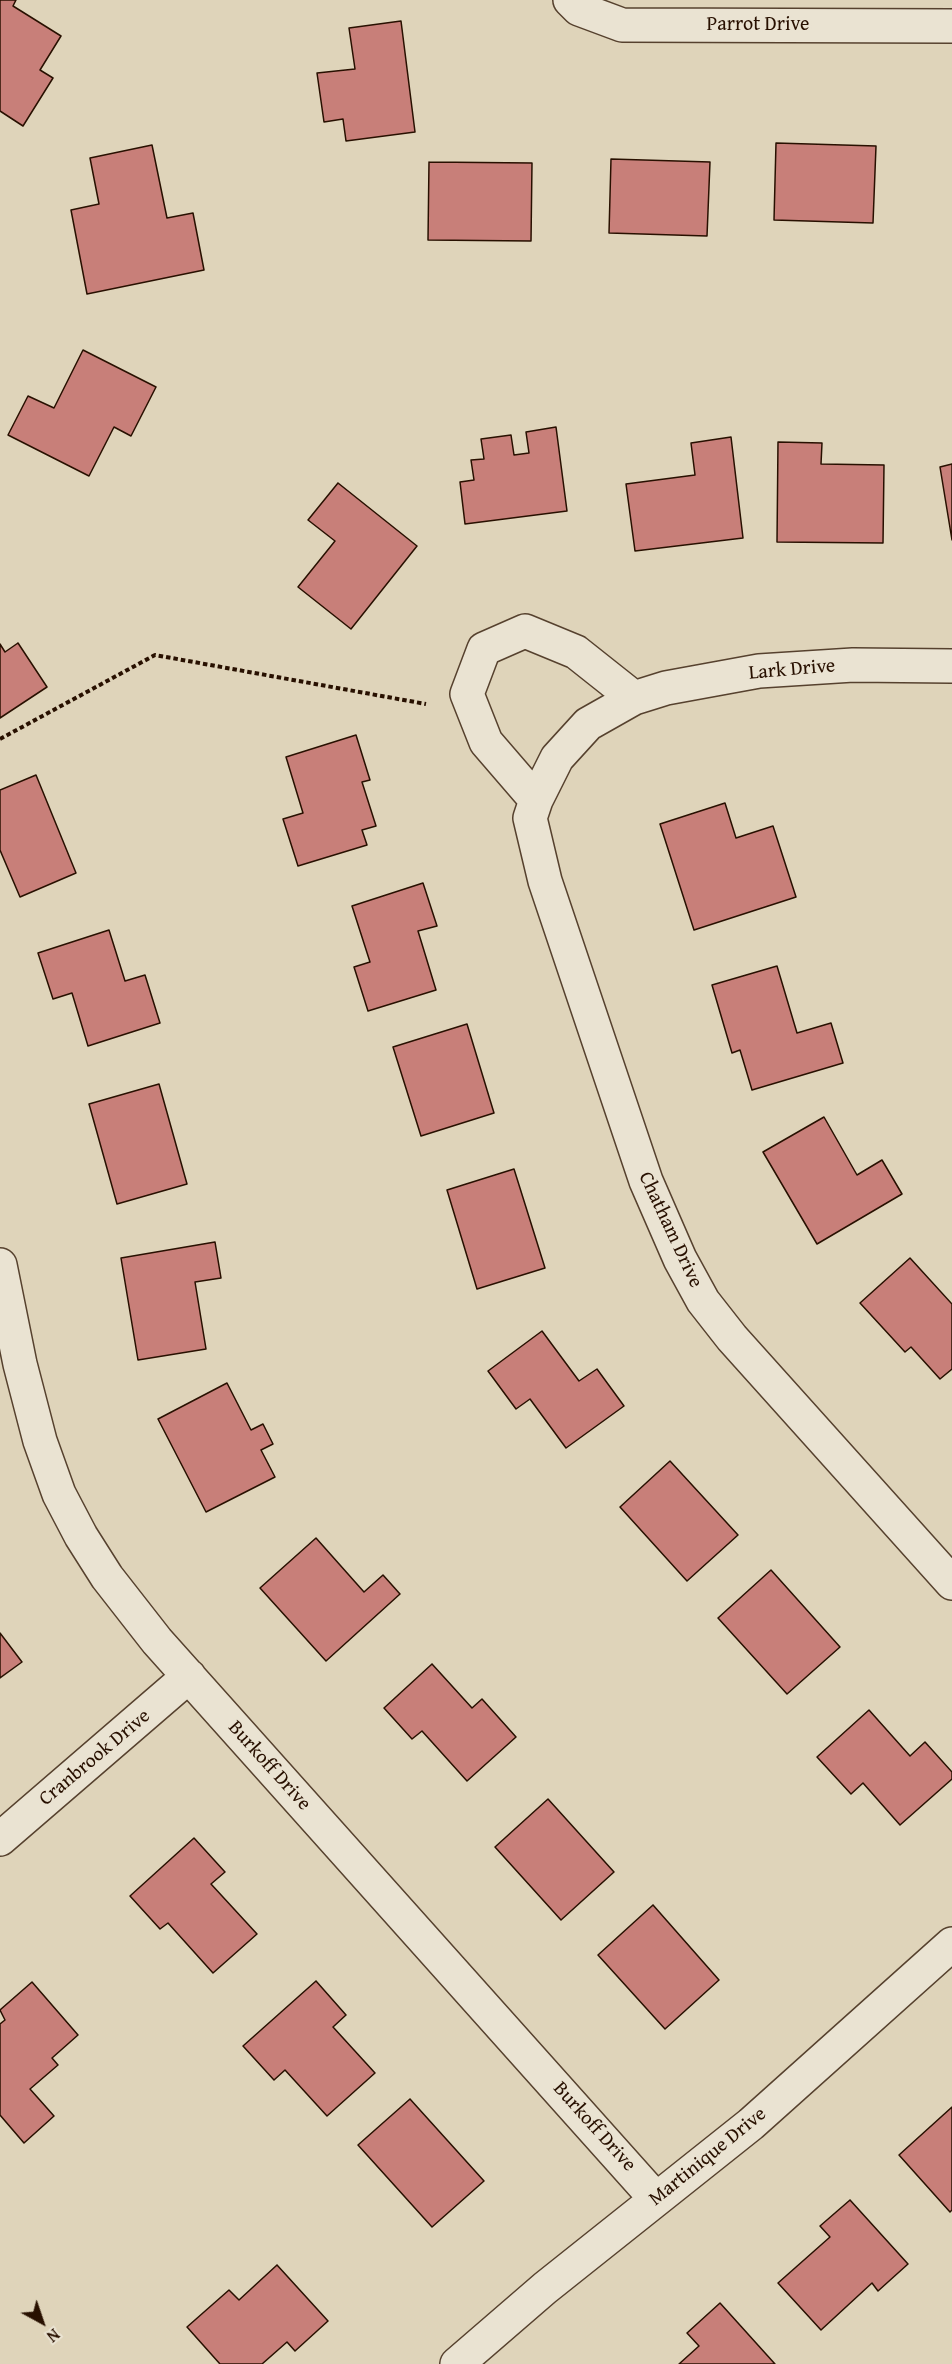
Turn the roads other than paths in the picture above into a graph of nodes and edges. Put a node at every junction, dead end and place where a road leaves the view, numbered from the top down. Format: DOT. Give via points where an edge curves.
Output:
graph roads {
  1 [pos="570,0"];
  2 [pos="952,26"];
  3 [pos="952,666"];
  4 [pos="634,698"];
  5 [pos="588,724"];
  6 [pos="536,800"];
  7 [pos="0,1265"];
  8 [pos="952,1583"];
  9 [pos="189,1676"];
  10 [pos="0,1839"];
  11 [pos="952,1944"];
  12 [pos="657,2199"];
  13 [pos="457,2364"];
  1 -- 2 [label="street, Parrot Drive" via="579,9 622,25"];
  3 -- 4 [label="street, Lark Drive" via="853,665 759,671 666,688"];
  4 -- 5 [label="street, Lark Drive"];
  4 -- 6 [label="street" via="576,652 525,631 484,649 467,693 486,742"];
  5 -- 6 [label="street, Chatham Drive" via="557,758"];
  6 -- 8 [label="street, Chatham Drive" via="530,818 545,881 646,1181 680,1258 703,1301 732,1338"];
  7 -- 9 [label="street, Burkoff Drive" via="40,1441 59,1494 107,1577"];
  9 -- 10 [label="street, Cranbrook Drive"];
  9 -- 12 [label="street, Burkoff Drive"];
  11 -- 12 [label="street, Martinique Drive" via="751,2124"];
  12 -- 13 [label="street, Martinique Drive" via="544,2288"];
}
